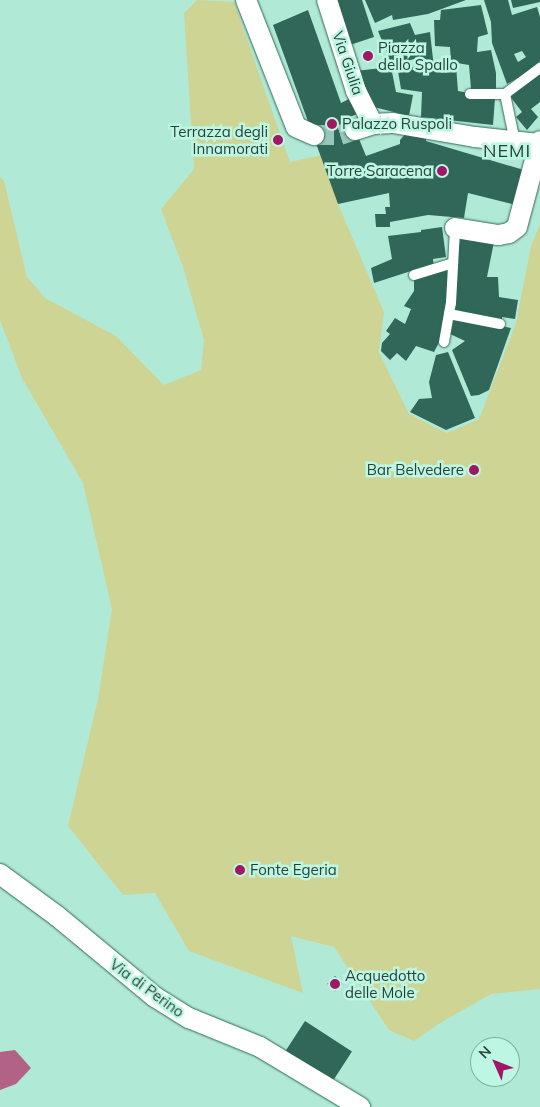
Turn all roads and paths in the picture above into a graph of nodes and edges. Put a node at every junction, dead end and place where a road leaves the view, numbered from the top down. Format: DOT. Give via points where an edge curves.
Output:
graph roads {
  1 [pos="246,0"];
  2 [pos="327,0"];
  3 [pos="540,68"];
  4 [pos="470,94"];
  5 [pos="505,94"];
  6 [pos="311,134"];
  7 [pos="515,142"];
  8 [pos="539,142"];
  9 [pos="454,228"];
  10 [pos="453,263"];
  11 [pos="414,276"];
  12 [pos="449,314"];
  13 [pos="500,324"];
  14 [pos="444,342"];
  15 [pos="0,874"];
  16 [pos="360,1107"];
  1 -- 6 [label="street" via="296,127"];
  2 -- 7 [label="street, Via Giulia" via="364,127 392,123 414,125"];
  3 -- 5 [label="lane"];
  4 -- 5 [label="lane"];
  5 -- 7 [label="lane"];
  7 -- 8 [label="street"];
  8 -- 9 [label="street" via="517,227 498,235"];
  9 -- 10 [label="lane"];
  10 -- 11 [label="lane"];
  10 -- 12 [label="lane"];
  12 -- 13 [label="lane"];
  12 -- 14 [label="lane"];
  15 -- 16 [label="street, Via di Perino" via="57,916 155,997 189,1018 260,1047"];
}
